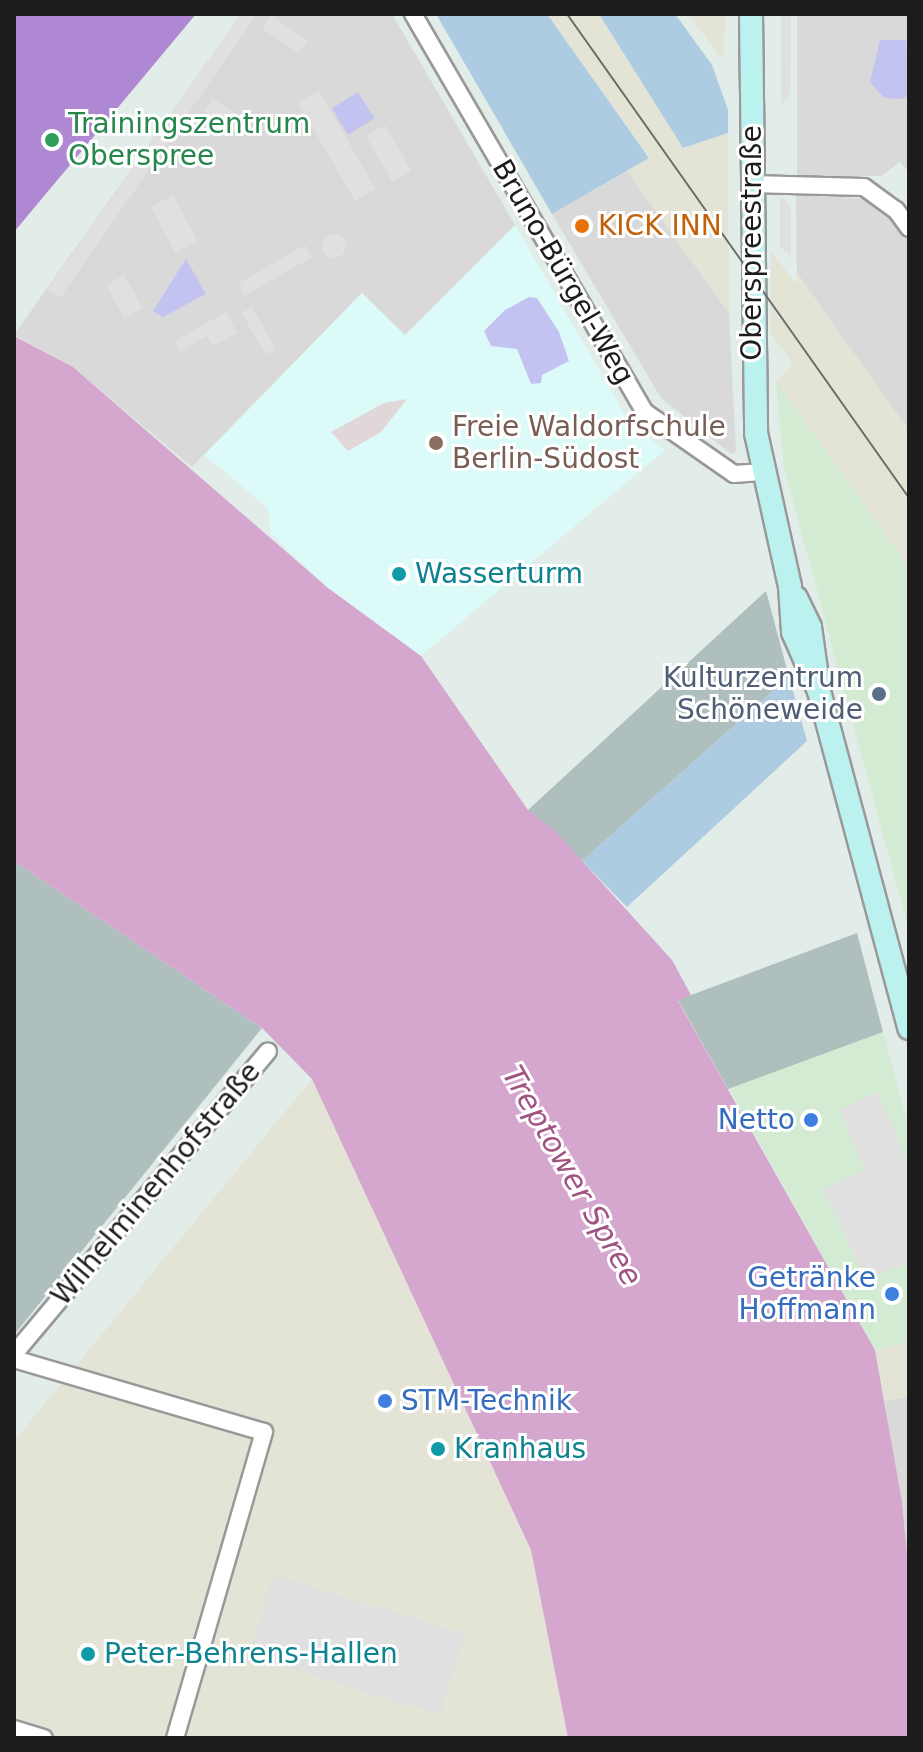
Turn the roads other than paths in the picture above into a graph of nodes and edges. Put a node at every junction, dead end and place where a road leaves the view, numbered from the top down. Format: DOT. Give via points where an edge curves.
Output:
graph roads {
  1 [pos="413,14"];
  2 [pos="751,14"];
  3 [pos="751,184"];
  4 [pos="903,205"];
  5 [pos="909,228"];
  6 [pos="761,472"];
  7 [pos="909,1028"];
  8 [pos="268,1051"];
  9 [pos="14,1356"];
  10 [pos="14,1729"];
  11 [pos="44,1738"];
  12 [pos="175,1738"];
  1 -- 6 [label="street, Bruno-Bürgel-Weg" via="645,412 734,474"];
  2 -- 3 [label="main road, Oberspreestraße"];
  3 -- 4 [label="street" via="864,187"];
  3 -- 6 [label="main road, Oberspreestraße" via="753,395"];
  4 -- 5 [label="street"];
  6 -- 7 [label="main road, Oberspreestraße" via="790,586 810,627 819,691"];
  8 -- 9 [label="street, Wilhelminenhofstraße"];
  9 -- 12 [label="street" via="264,1432"];
  10 -- 11 [label="street"];
}
